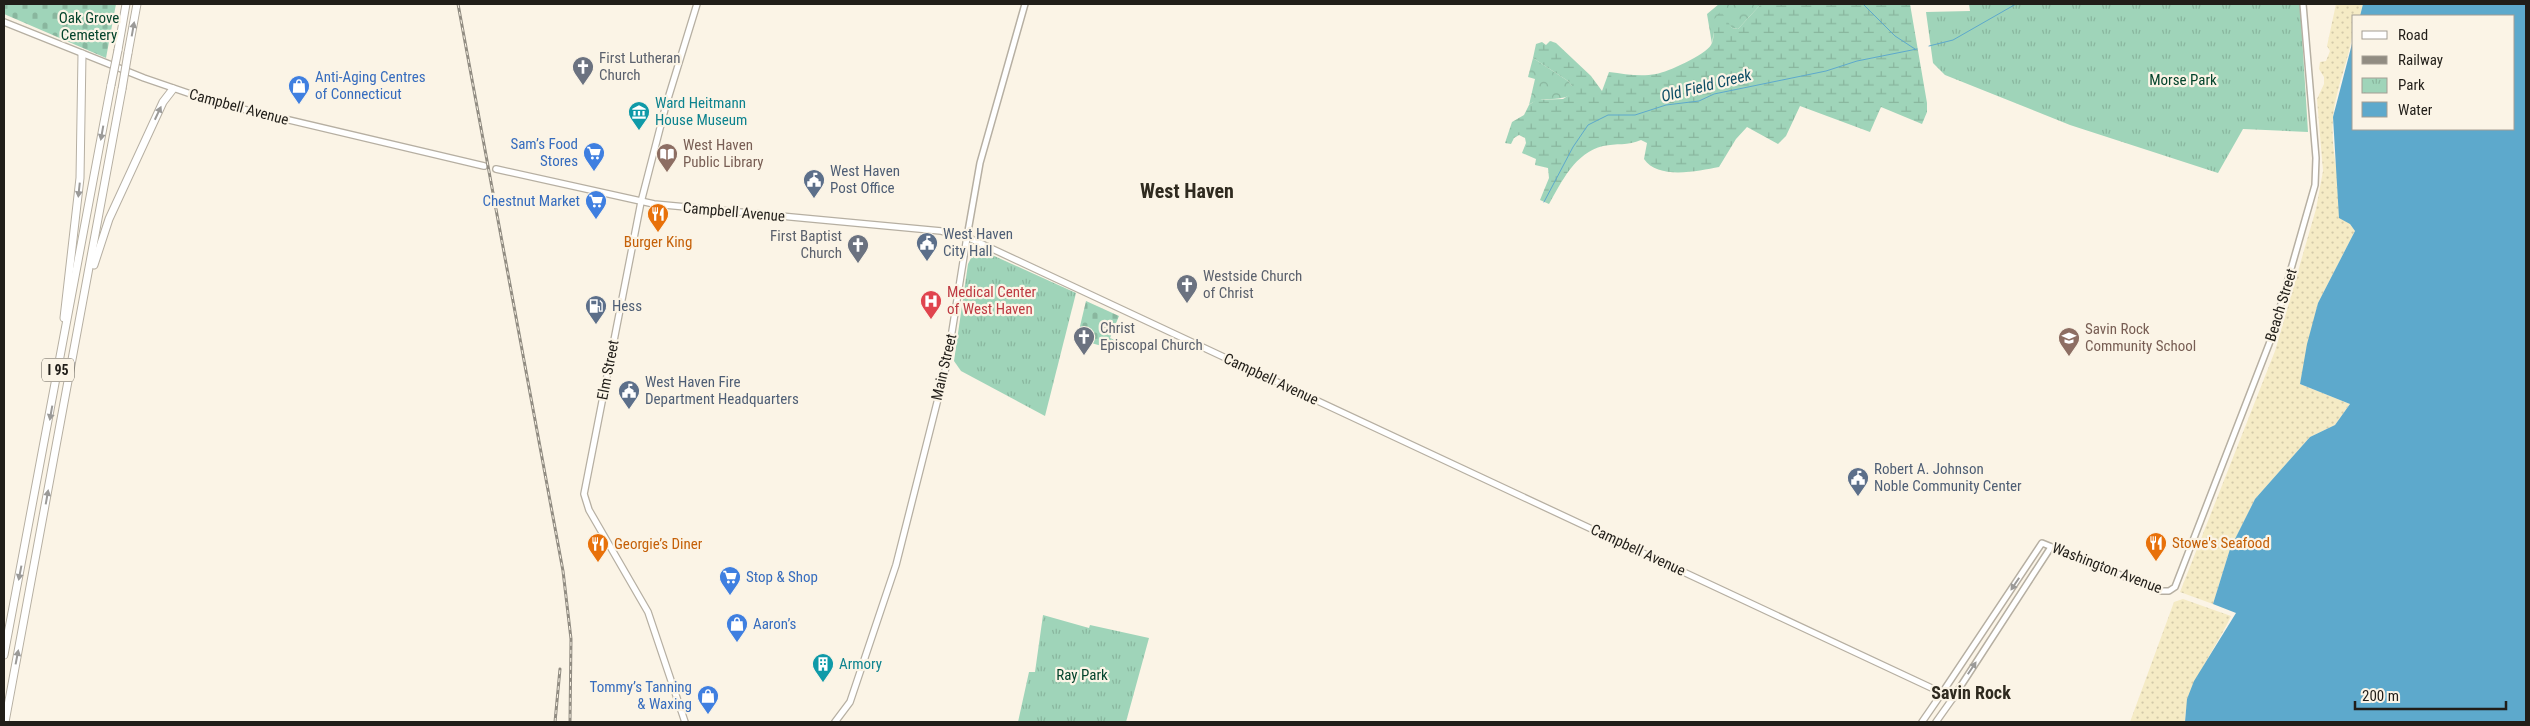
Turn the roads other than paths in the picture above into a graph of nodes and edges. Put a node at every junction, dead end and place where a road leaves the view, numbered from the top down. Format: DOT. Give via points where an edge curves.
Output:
graph roads {
  1 [pos="126,4"];
  2 [pos="137,4"];
  3 [pos="697,4"];
  4 [pos="1025,4"];
  5 [pos="2304,4"];
  6 [pos="4,22"];
  7 [pos="82,54"];
  8 [pos="173,89"];
  9 [pos="484,166"];
  10 [pos="496,169"];
  11 [pos="641,202"];
  12 [pos="967,237"];
  13 [pos="76,338"];
  14 [pos="55,389"];
  15 [pos="2051,547"];
  16 [pos="2172,590"];
  17 [pos="4,655"];
  18 [pos="1942,693"];
  19 [pos="1953,698"];
  20 [pos="5,722"];
  21 [pos="686,722"];
  22 [pos="835,722"];
  23 [pos="1922,722"];
  24 [pos="1936,722"];
  1 -- 14 [label="highway, I 95, one-way, bridge"];
  13 -- 2 [label="highway, I 95, one-way, bridge"];
  3 -- 11 [label="main road, Elm Street"];
  4 -- 12 [label="street, Main Street" via="980,163"];
  5 -- 16 [label="street, Beach Street" via="2315,185 2271,339"];
  6 -- 7 [label="main road, Campbell Avenue"];
  7 -- 8 [label="main road, Campbell Avenue"];
  7 -- 14 [label="highway, one-way" via="80,178"];
  8 -- 9 [label="main road, Campbell Avenue" via="249,111"];
  13 -- 8 [label="highway, one-way" via="102,234 163,102"];
  10 -- 11 [label="main road, Campbell Avenue"];
  11 -- 12 [label="main road, Campbell Avenue" via="941,231"];
  11 -- 21 [label="main road, Elm Street" via="584,494 589,510 648,612"];
  12 -- 18 [label="main road, Campbell Avenue"];
  12 -- 22 [label="main road, Main Street" via="947,363 896,565 850,702"];
  20 -- 13 [label="highway, I 95, one-way"];
  14 -- 17 [label="highway, I 95, one-way"];
  15 -- 16 [label="street, Washington Avenue" via="2160,591"];
  15 -- 18 [label="street, Washington Avenue, one-way" via="2042,543"];
  19 -- 15 [label="street, one-way"];
  18 -- 19 [label="main road, Campbell Avenue"];
  18 -- 23 [label="main road"];
  19 -- 24 [label="main road"];
}
